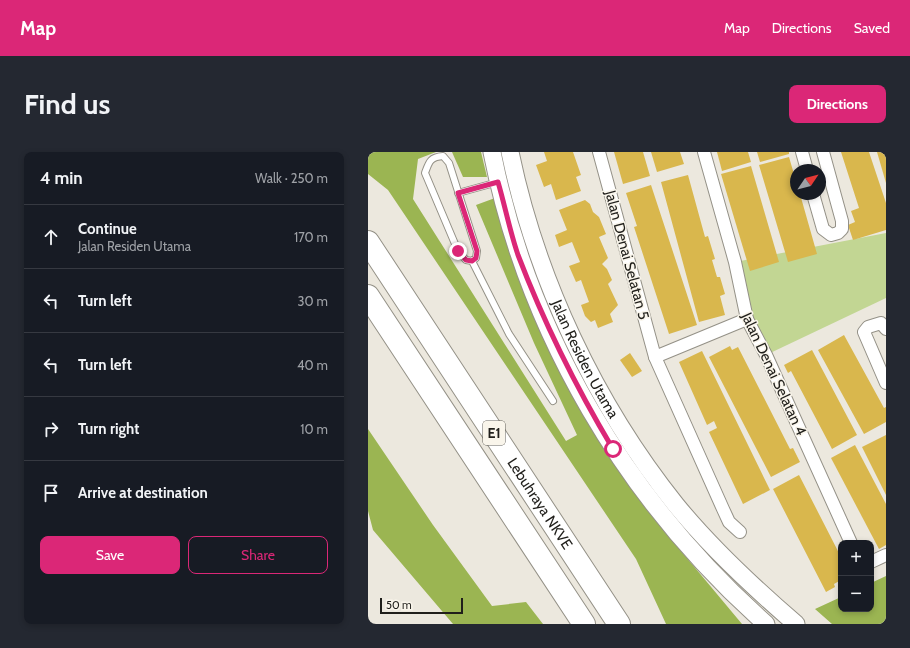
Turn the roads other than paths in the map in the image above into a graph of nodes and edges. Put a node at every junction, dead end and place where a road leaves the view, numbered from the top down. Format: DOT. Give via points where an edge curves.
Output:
graph roads {
  1 [pos="492,152"];
  2 [pos="510,152"];
  3 [pos="599,152"];
  4 [pos="704,152"];
  5 [pos="802,152"];
  6 [pos="824,152"];
  7 [pos="805,164"];
  8 [pos="498,182"];
  9 [pos="458,193"];
  10 [pos="815,200"];
  11 [pos="368,242"];
  12 [pos="472,261"];
  13 [pos="368,296"];
  14 [pos="747,319"];
  15 [pos="886,329"];
  16 [pos="655,357"];
  17 [pos="886,383"];
  18 [pos="553,401"];
  19 [pos="740,532"];
  20 [pos="850,540"];
  21 [pos="886,555"];
  22 [pos="874,561"];
  23 [pos="584,624"];
  24 [pos="619,624"];
  25 [pos="766,624"];
  26 [pos="796,624"];
  1 -- 8 [label="street, Jalan Residen Utama"];
  2 -- 26 [label="street, Jalan Residen Utama" via="524,212 551,290 594,380 617,420 671,498 696,528 744,578"];
  3 -- 16 [label="street, Jalan Denai Selatan 5"];
  4 -- 14 [label="street, Jalan Denai Selatan 4" via="735,262"];
  5 -- 7 [label="street"];
  6 -- 10 [label="street" via="842,221 842,229 838,233 831,234 823,228"];
  8 -- 9 [label="lane"];
  8 -- 25 [label="street, Jalan Residen Utama" via="518,254 550,333 613,449 635,482 682,540 745,606"];
  9 -- 12 [label="lane" via="477,251 476,258"];
  9 -- 12 [label="lane" via="449,163 443,156 429,161 425,173 458,251 466,260"];
  11 -- 24 [label="highway, Lebuhraya NKVE / E1"];
  12 -- 18 [label="lane" via="509,334"];
  13 -- 23 [label="highway, Lebuhraya NKVE / E1"];
  14 -- 16 [label="street"];
  14 -- 20 [label="street, Jalan Denai Selatan 4" via="766,355"];
  15 -- 17 [label="street" via="881,323 868,327 864,332"];
  16 -- 19 [label="street, Jalan Denai Selatan 5" via="729,522"];
  21 -- 22 [label="street"];
}
